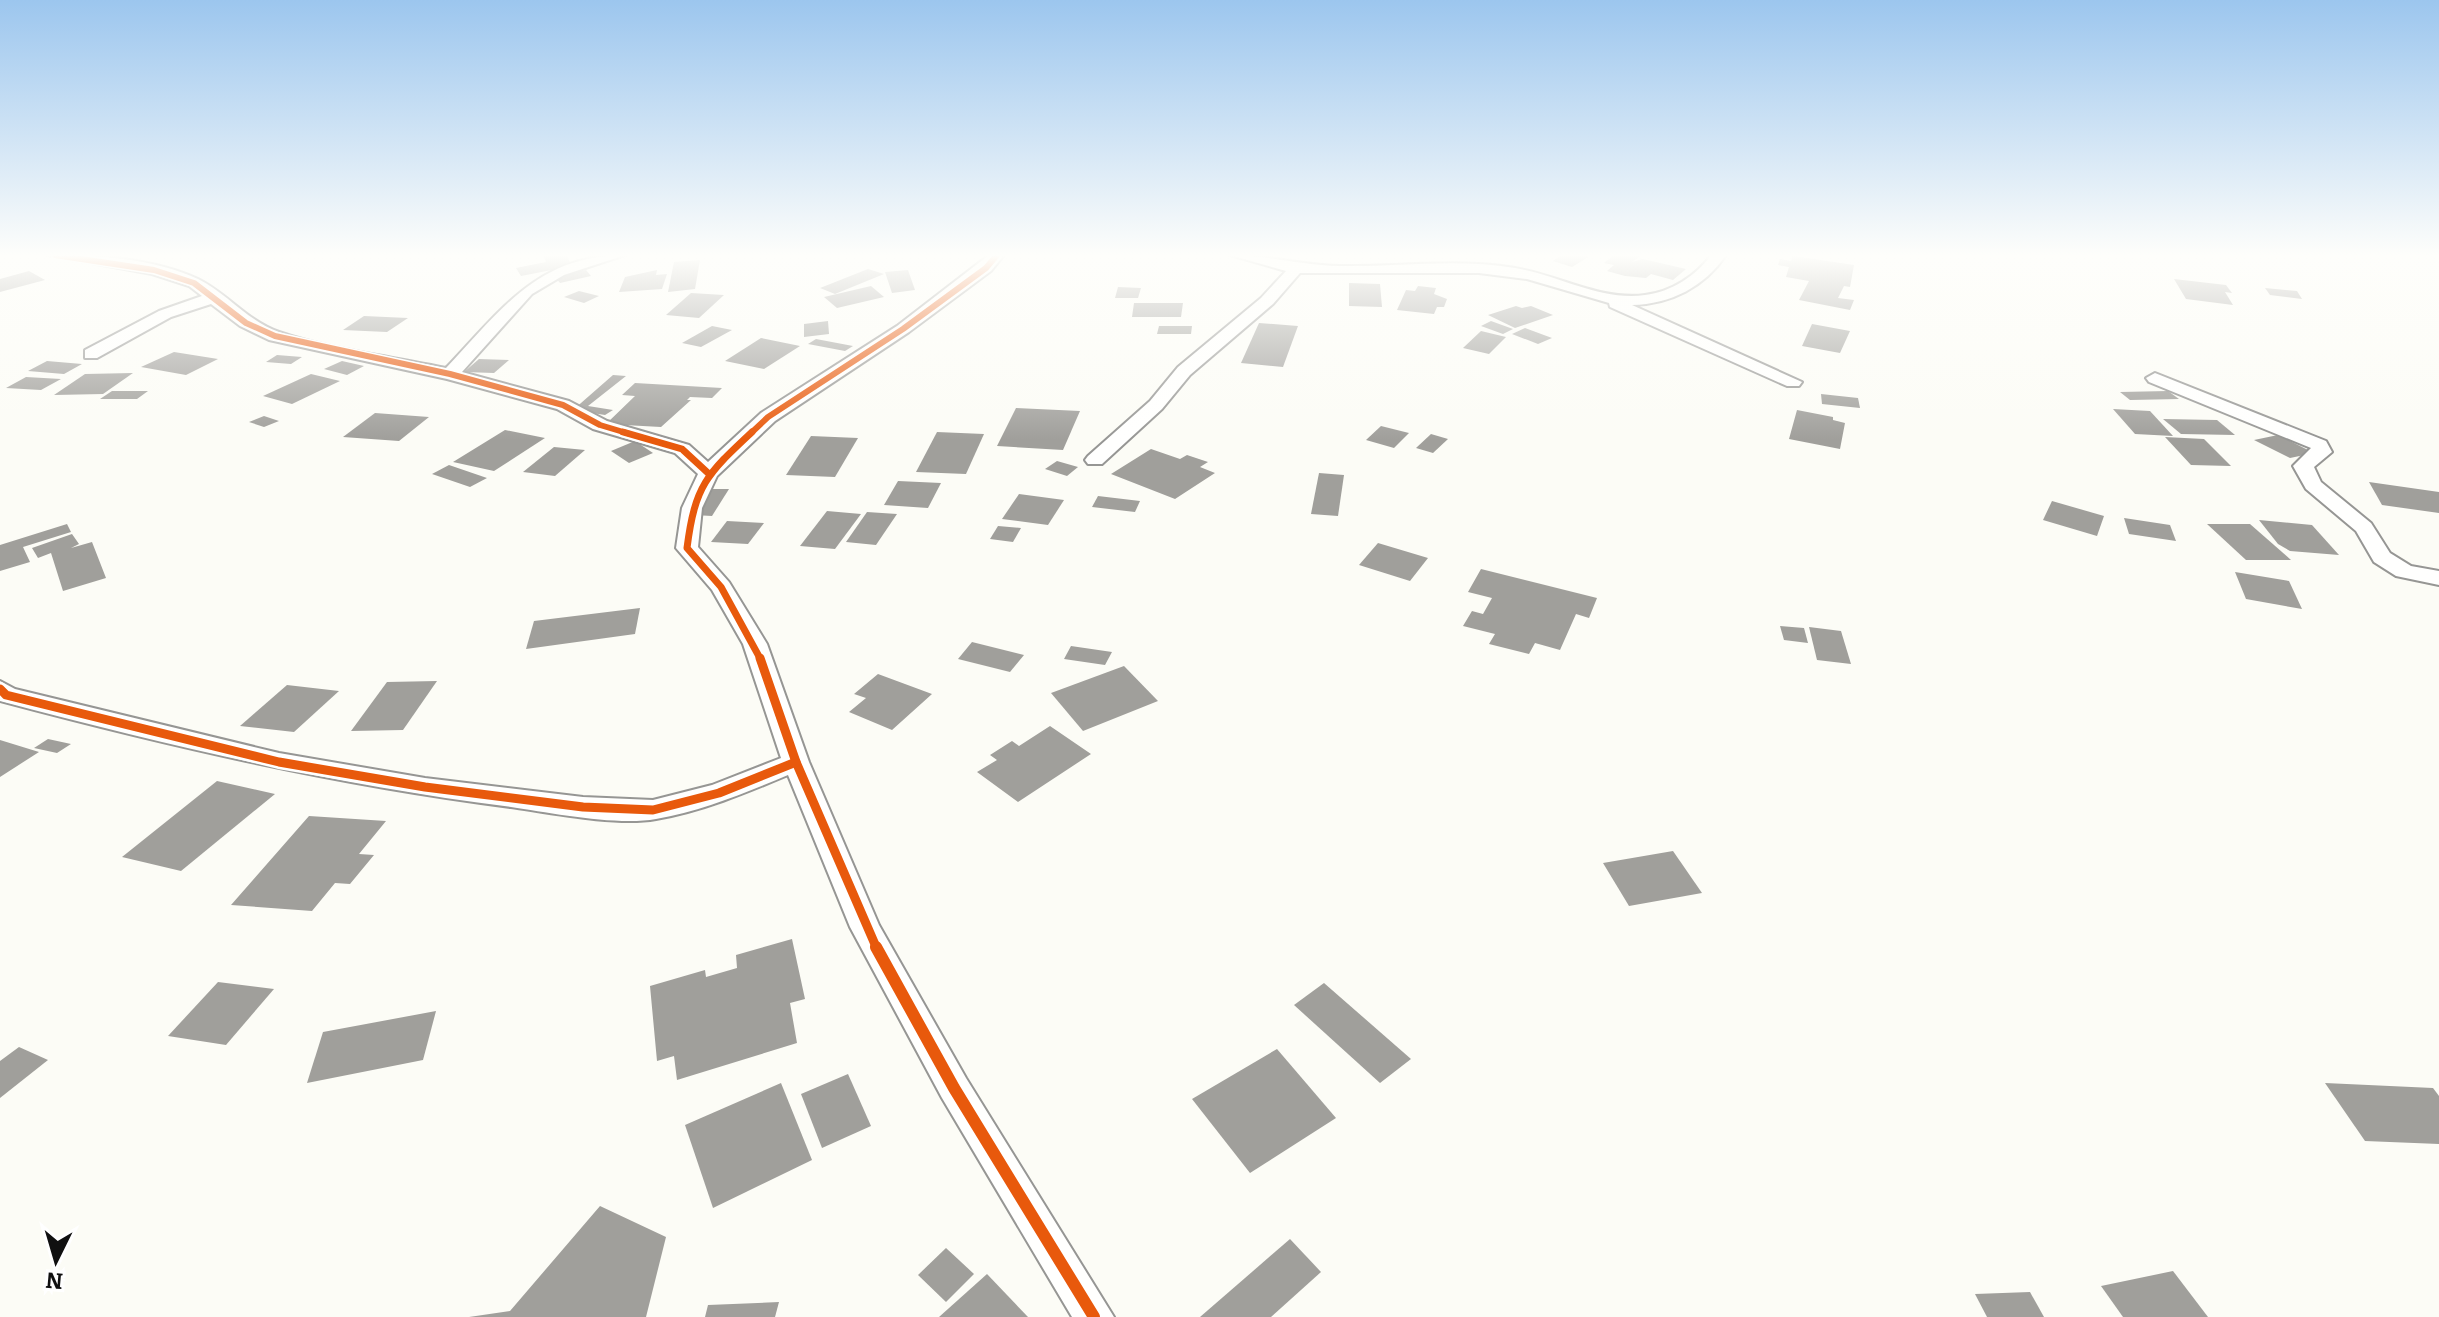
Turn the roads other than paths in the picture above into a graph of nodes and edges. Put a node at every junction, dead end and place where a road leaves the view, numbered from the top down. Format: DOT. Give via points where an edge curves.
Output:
graph roads {
  1 [pos="160,316"];
  2 [pos="238,316"];
  3 [pos="503,316"];
  4 [pos="920,316"];
  5 [pos="1249,316"];
  6 [pos="1644,316"];
  7 [pos="91,354"];
  8 [pos="450,374"];
  9 [pos="2155,378"];
  10 [pos="1793,382"];
  11 [pos="1095,460"];
  12 [pos="708,473"];
  13 [pos="2439,578"];
  14 [pos="0,689"];
  15 [pos="796,762"];
  16 [pos="1094,1317"];
  1 -- 7 [label="street"];
  2 -- 8 [label="street" via="275,336"];
  3 -- 8 [label="street"];
  4 -- 12 [label="street" via="768,417"];
  5 -- 11 [label="street" via="1184,371 1156,405"];
  6 -- 10 [label="street"];
  8 -- 12 [label="street" via="563,405 600,425 682,449"];
  9 -- 13 [label="street" via="2319,445 2322,452 2303,466 2313,485 2364,527 2382,557 2404,571"];
  12 -- 15 [label="street" via="692,508 687,548 721,587 755,644"];
  14 -- 15 [label="street" via="6,695 279,762 583,807 653,810 719,793"];
  15 -- 16 [label="street" via="865,927 954,1088"];
}
